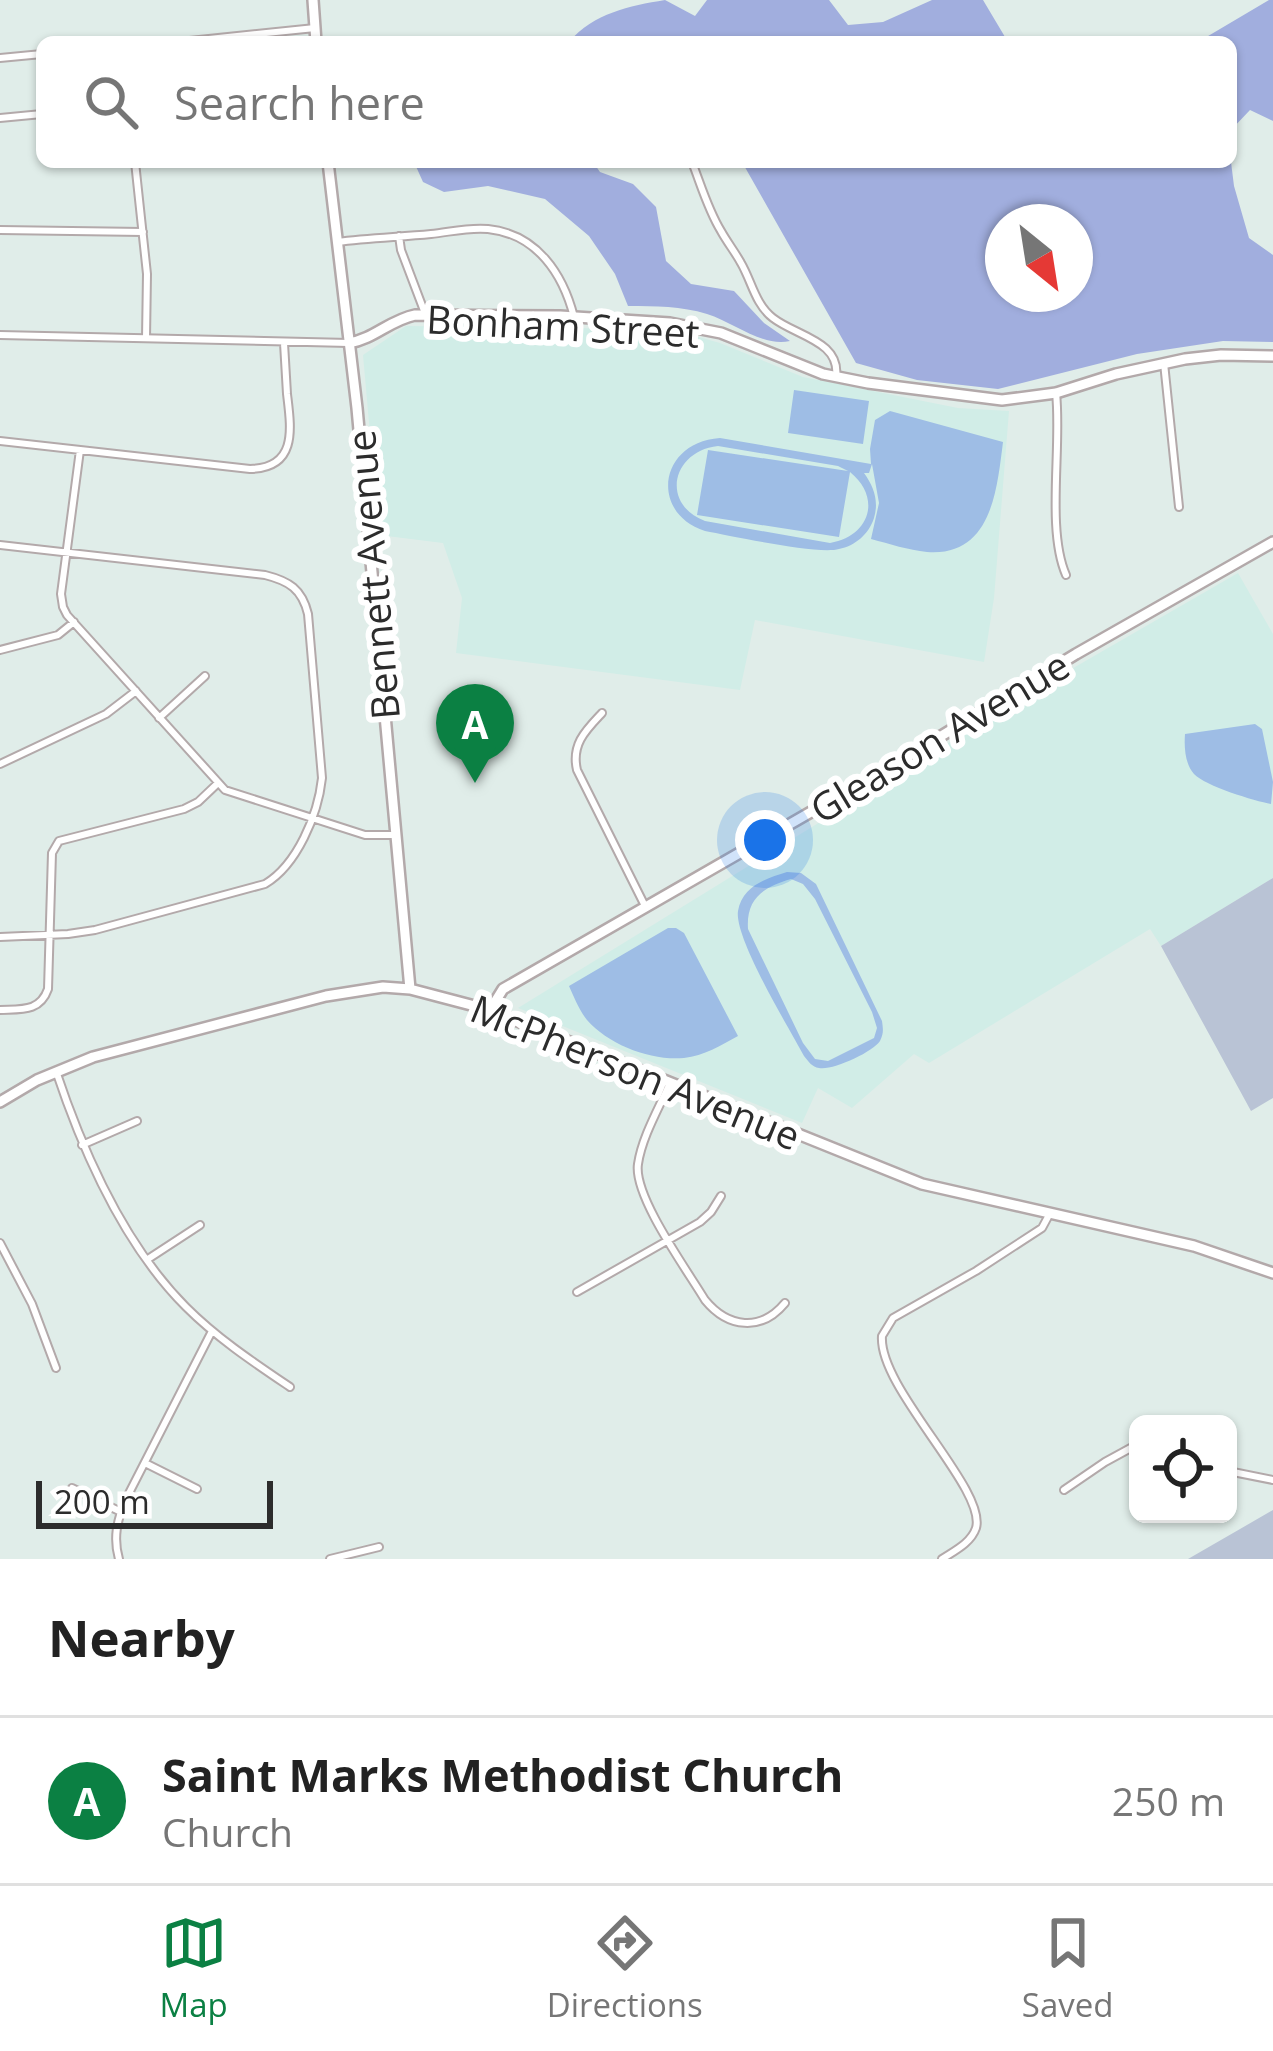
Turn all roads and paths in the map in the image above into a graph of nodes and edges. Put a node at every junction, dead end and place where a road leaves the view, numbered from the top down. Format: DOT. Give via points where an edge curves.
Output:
graph roads {
  1 [pos="313,0"];
  2 [pos="315,28"];
  3 [pos="238,36"];
  4 [pos="316,36"];
  5 [pos="36,55"];
  6 [pos="0,58"];
  7 [pos="36,115"];
  8 [pos="0,118"];
  9 [pos="136,168"];
  10 [pos="329,168"];
  11 [pos="694,168"];
  12 [pos="0,230"];
  13 [pos="142,232"];
  14 [pos="399,236"];
  15 [pos="336,242"];
  16 [pos="427,316"];
  17 [pos="574,317"];
  18 [pos="0,335"];
  19 [pos="146,339"];
  20 [pos="284,343"];
  21 [pos="349,344"];
  22 [pos="1273,356"];
  23 [pos="1164,363"];
  24 [pos="836,376"];
  25 [pos="1056,393"];
  26 [pos="0,441"];
  27 [pos="80,450"];
  28 [pos="1179,507"];
  29 [pos="1273,542"];
  30 [pos="0,545"];
  31 [pos="66,552"];
  32 [pos="1066,575"];
  33 [pos="74,622"];
  34 [pos="0,650"];
  35 [pos="205,676"];
  36 [pos="136,692"];
  37 [pos="602,712"];
  38 [pos="159,718"];
  39 [pos="0,764"];
  40 [pos="218,783"];
  41 [pos="311,818"];
  42 [pos="395,835"];
  43 [pos="646,908"];
  44 [pos="49,935"];
  45 [pos="0,937"];
  46 [pos="410,988"];
  47 [pos="0,1010"];
  48 [pos="490,1010"];
  49 [pos="56,1071"];
  50 [pos="670,1084"];
  51 [pos="0,1102"];
  52 [pos="137,1121"];
  53 [pos="82,1144"];
  54 [pos="721,1196"];
  55 [pos="1050,1214"];
  56 [pos="200,1225"];
  57 [pos="669,1239"];
  58 [pos="0,1243"];
  59 [pos="148,1259"];
  60 [pos="1273,1273"];
  61 [pos="577,1292"];
  62 [pos="785,1303"];
  63 [pos="212,1331"];
  64 [pos="56,1368"];
  65 [pos="290,1387"];
  66 [pos="1129,1449"];
  67 [pos="145,1463"];
  68 [pos="1237,1473"];
  69 [pos="1273,1480"];
  70 [pos="72,1488"];
  71 [pos="197,1489"];
  72 [pos="1064,1490"];
  73 [pos="121,1513"];
  74 [pos="379,1547"];
  75 [pos="119,1559"];
  76 [pos="330,1559"];
  77 [pos="942,1559"];
  1 -- 2 [label="main road"];
  2 -- 3 [label="street"];
  2 -- 4 [label="main road"];
  5 -- 6 [label="street"];
  7 -- 8 [label="street"];
  9 -- 13 [label="street"];
  10 -- 15 [label="main road, Bennett Avenue"];
  11 -- 24 [label="street" via="759,304 833,355"];
  12 -- 13 [label="street"];
  13 -- 19 [label="street"];
  14 -- 15 [label="street"];
  14 -- 16 [label="street"];
  14 -- 17 [label="street" via="487,229 512,236 551,263"];
  15 -- 21 [label="main road, Bennett Avenue"];
  16 -- 17 [label="main road, Bonham Street"];
  16 -- 21 [label="main road, Bonham Street" via="402,318"];
  17 -- 24 [label="main road, Bonham Street" via="706,329"];
  18 -- 19 [label="street"];
  19 -- 20 [label="street"];
  20 -- 21 [label="street"];
  20 -- 27 [label="street" via="290,440 274,464 250,469"];
  21 -- 42 [label="main road, Bennett Avenue"];
  22 -- 23 [label="main road, Bonham Street"];
  23 -- 25 [label="main road, Bonham Street"];
  23 -- 28 [label="street"];
  24 -- 25 [label="main road, Bonham Street" via="979,399"];
  25 -- 32 [label="street" via="1057,535"];
  26 -- 27 [label="street"];
  27 -- 31 [label="street"];
  29 -- 43 [label="main road, Gleason Avenue"];
  30 -- 31 [label="street"];
  31 -- 33 [label="street" via="61,599"];
  31 -- 41 [label="street" via="265,575 296,588 308,614 322,778"];
  33 -- 34 [label="street" via="58,635"];
  33 -- 36 [label="street"];
  35 -- 38 [label="street"];
  36 -- 38 [label="street"];
  36 -- 39 [label="street"];
  37 -- 43 [label="street" via="574,758"];
  38 -- 40 [label="street"];
  40 -- 41 [label="street"];
  40 -- 44 [label="street" via="184,809 59,841"];
  41 -- 42 [label="street"];
  41 -- 44 [label="street" via="286,867 265,884"];
  42 -- 46 [label="main road, Bennett Avenue"];
  43 -- 48 [label="main road, Gleason Avenue" via="503,989"];
  44 -- 45 [label="street"];
  44 -- 47 [label="street" via="44,999"];
  46 -- 48 [label="main road, McPherson Avenue"];
  46 -- 49 [label="main road, McPherson Avenue" via="326,996"];
  48 -- 50 [label="main road, McPherson Avenue"];
  49 -- 51 [label="main road, McPherson Avenue"];
  49 -- 53 [label="street"];
  50 -- 55 [label="main road, McPherson Avenue" via="922,1184"];
  50 -- 57 [label="street" via="638,1171"];
  52 -- 53 [label="street"];
  53 -- 59 [label="street"];
  54 -- 57 [label="street" via="706,1217"];
  55 -- 60 [label="main road, McPherson Avenue"];
  55 -- 77 [label="street" via="1042,1228 904,1310 882,1336 885,1362 976,1512 968,1540"];
  56 -- 59 [label="street"];
  57 -- 61 [label="street"];
  57 -- 62 [label="street" via="722,1316 750,1324"];
  58 -- 64 [label="street"];
  59 -- 63 [label="street"];
  63 -- 65 [label="street"];
  63 -- 67 [label="street"];
  66 -- 72 [label="street"];
  67 -- 71 [label="street"];
  67 -- 73 [label="street"];
  68 -- 69 [label="street"];
  70 -- 73 [label="street"];
  73 -- 75 [label="street"];
  74 -- 76 [label="street"];
}
